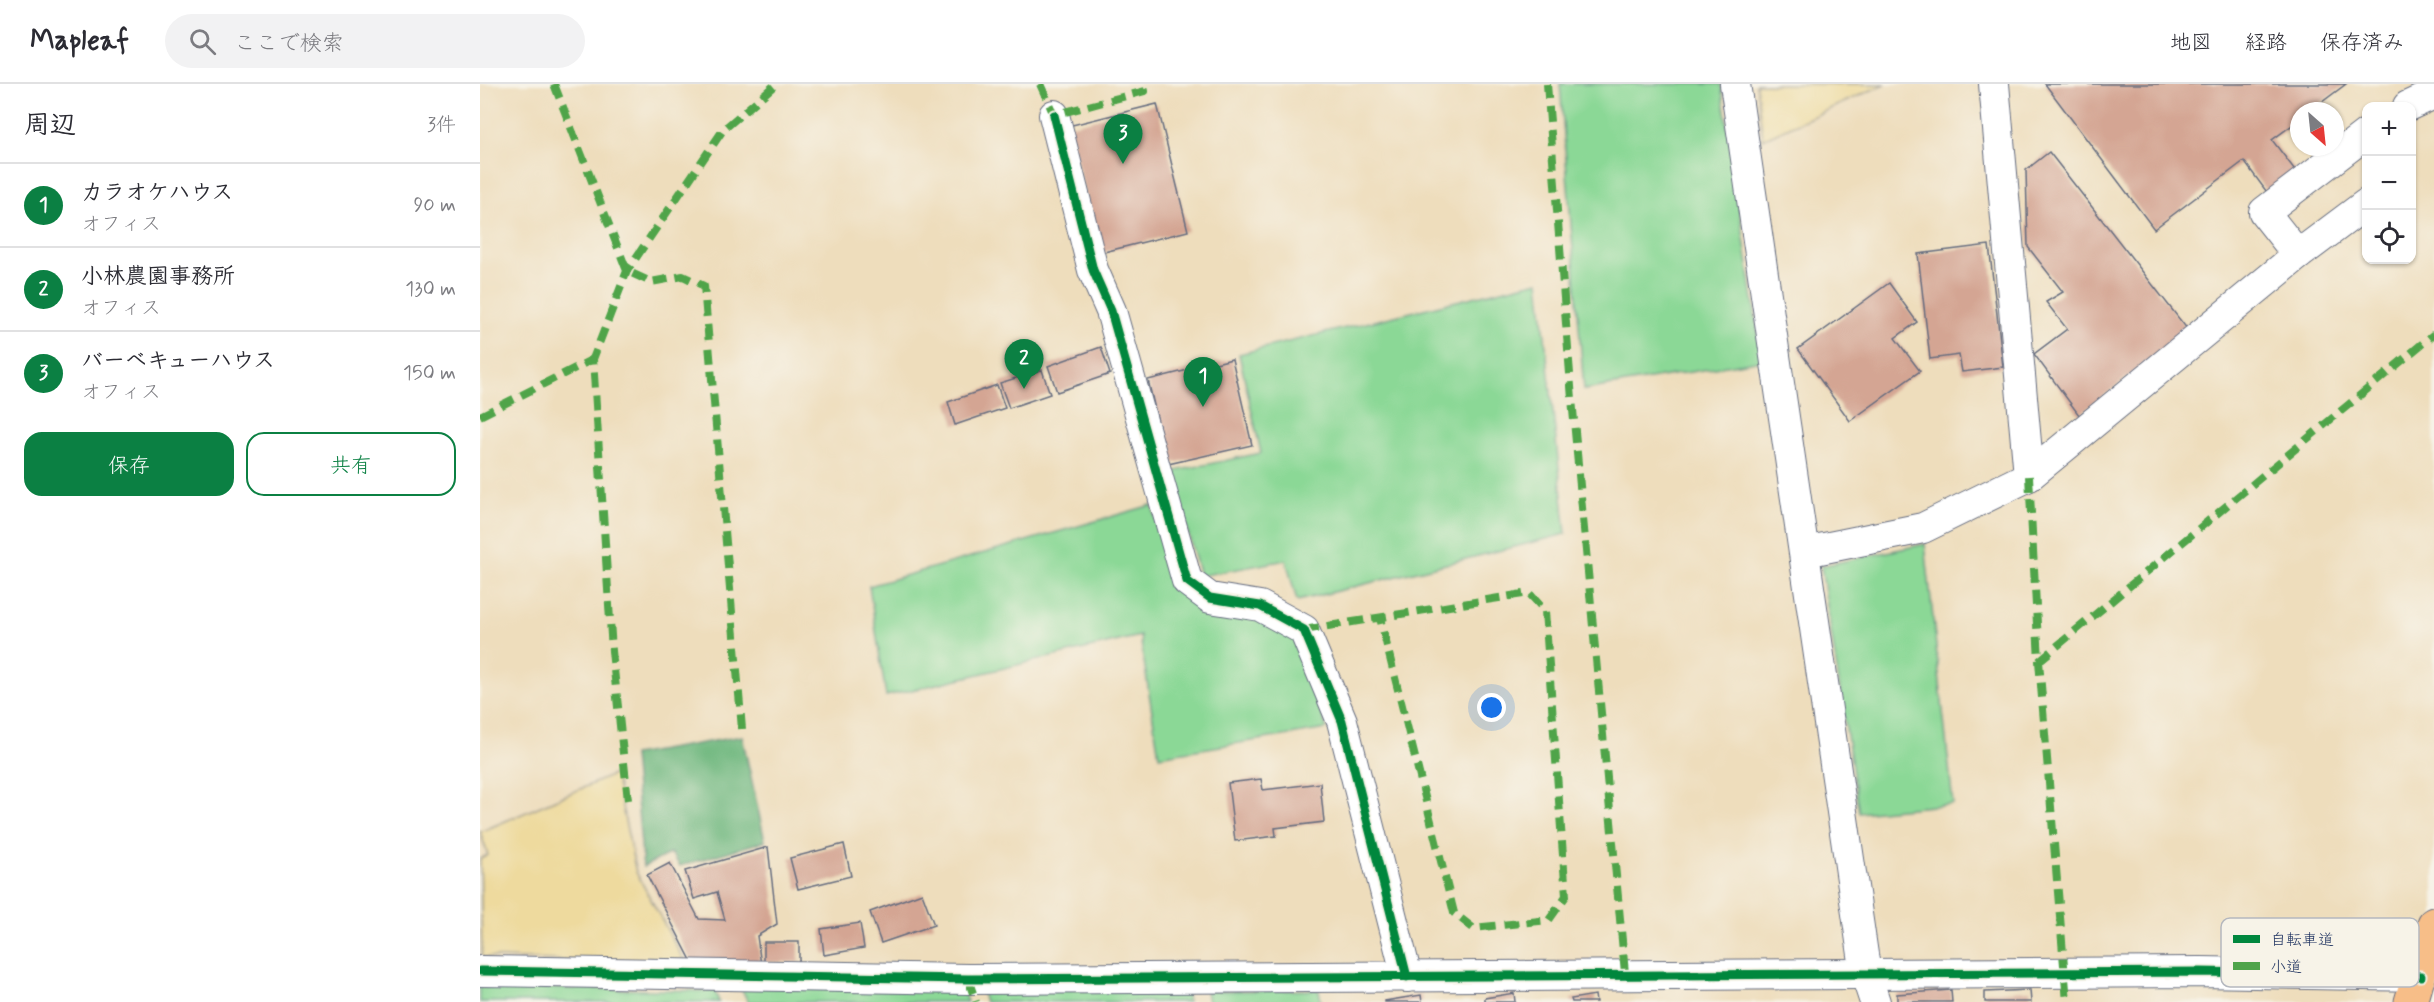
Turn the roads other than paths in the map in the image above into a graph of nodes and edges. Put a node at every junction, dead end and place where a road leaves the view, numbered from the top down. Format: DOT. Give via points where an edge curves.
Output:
graph roads {
  1 [pos="1735,84"];
  2 [pos="1994,84"];
  3 [pos="2434,94"];
  4 [pos="2416,102"];
  5 [pos="1054,115"];
  6 [pos="2362,138"];
  7 [pos="2362,208"];
  8 [pos="2298,255"];
  9 [pos="2029,476"];
  10 [pos="1805,552"];
  11 [pos="2434,924"];
  12 [pos="480,971"];
  13 [pos="2221,974"];
  14 [pos="1407,976"];
  15 [pos="2419,978"];
  16 [pos="2391,987"];
  17 [pos="729,989"];
  18 [pos="1870,989"];
  19 [pos="2416,989"];
  20 [pos="1196,991"];
  1 -- 10 [label="street"];
  2 -- 9 [label="street"];
  3 -- 4 [label="street"];
  5 -- 14 [label="street" via="1093,270 1111,311 1187,581 1210,598 1260,606 1304,630 1342,721"];
  6 -- 8 [label="street" via="2264,212"];
  7 -- 8 [label="street"];
  8 -- 9 [label="street"];
  9 -- 10 [label="street" via="1923,528"];
  10 -- 18 [label="street"];
  11 -- 15 [label="main road"];
  12 -- 17 [label="street"];
  13 -- 18 [label="street"];
  14 -- 18 [label="street" via="1625,974"];
  14 -- 20 [label="street"];
  16 -- 19 [label="street"];
  17 -- 20 [label="street"];
}
